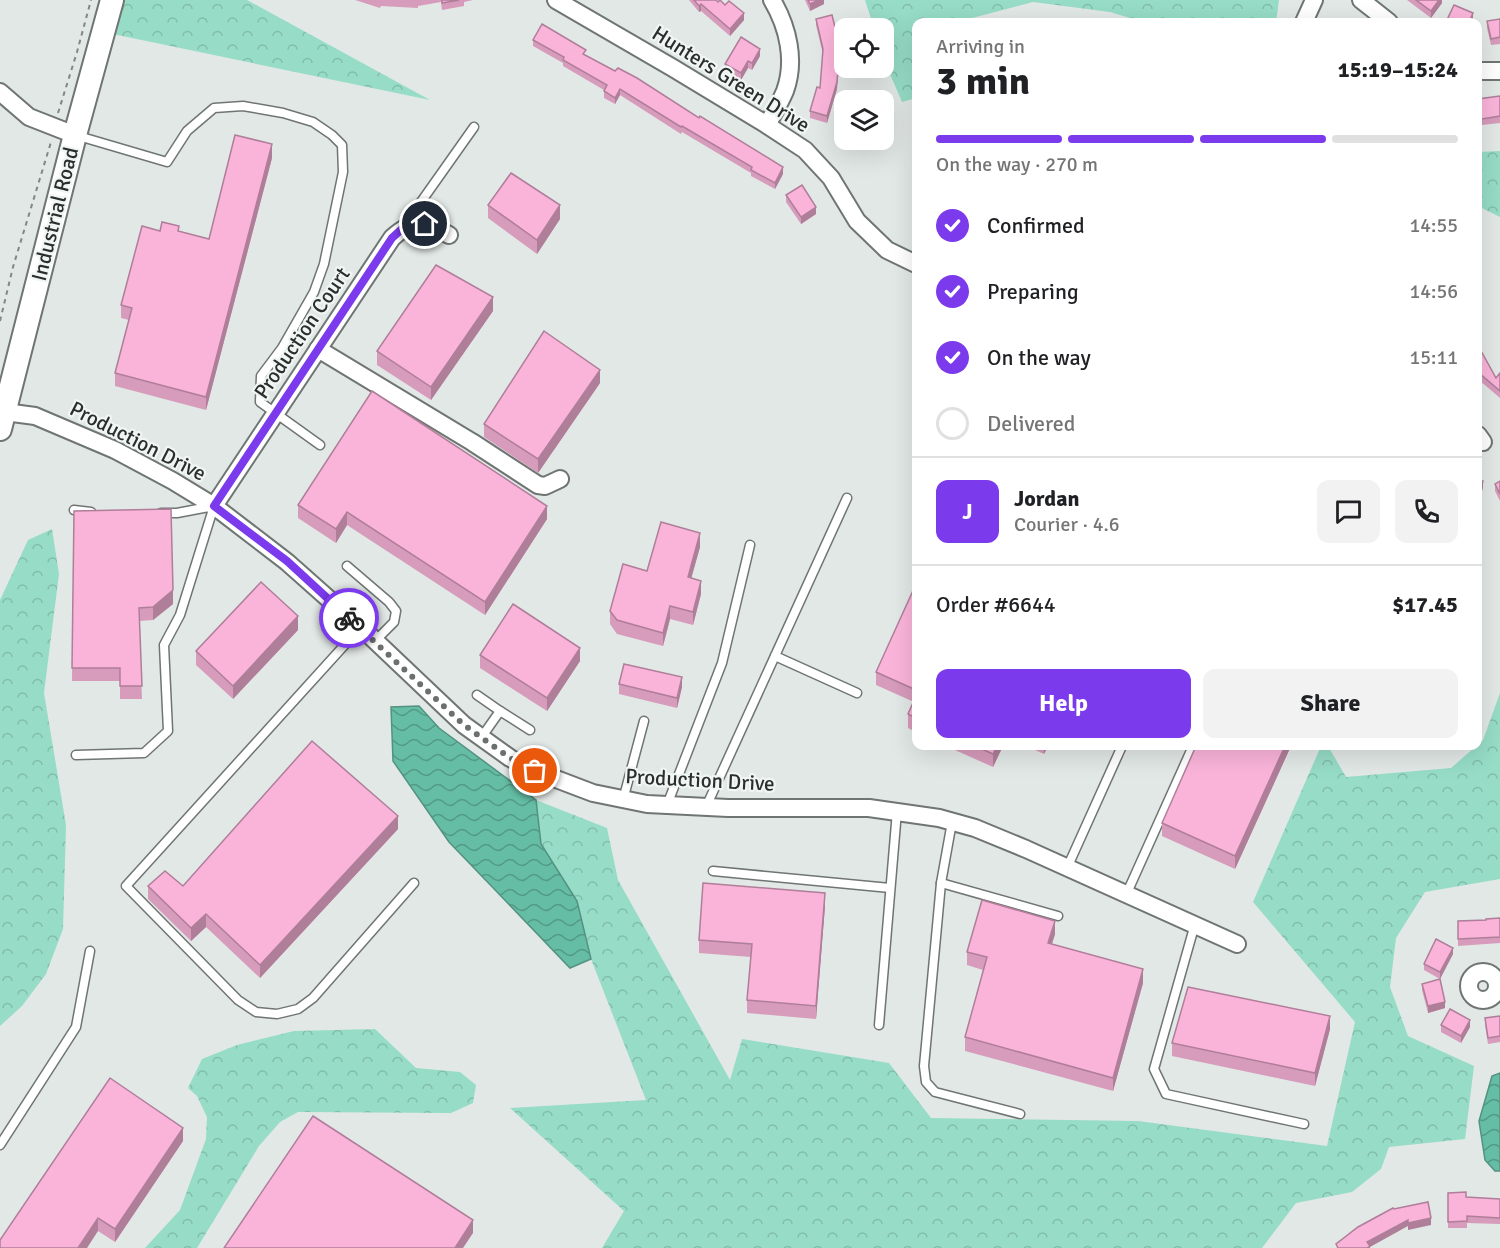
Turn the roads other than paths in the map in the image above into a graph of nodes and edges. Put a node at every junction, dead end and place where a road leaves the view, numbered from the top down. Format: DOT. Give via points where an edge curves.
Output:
graph roads {
  1 [pos="112,0"];
  2 [pos="556,0"];
  3 [pos="772,0"];
  4 [pos="1314,0"];
  5 [pos="1361,0"];
  6 [pos="1306,18"];
  7 [pos="1384,18"];
  8 [pos="1500,70"];
  9 [pos="1482,71"];
  10 [pos="0,92"];
  11 [pos="767,125"];
  12 [pos="474,127"];
  13 [pos="75,135"];
  14 [pos="404,227"];
  15 [pos="449,235"];
  16 [pos="912,262"];
  17 [pos="318,349"];
  18 [pos="276,414"];
  19 [pos="2,421"];
  20 [pos="320,444"];
  21 [pos="560,479"];
  22 [pos="847,498"];
  23 [pos="214,506"];
  24 [pos="75,510"];
  25 [pos="104,512"];
  26 [pos="156,513"];
  27 [pos="750,544"];
  28 [pos="347,566"];
  29 [pos="360,628"];
  30 [pos="375,641"];
  31 [pos="775,656"];
  32 [pos="857,693"];
  33 [pos="477,695"];
  34 [pos="500,711"];
  35 [pos="644,722"];
  36 [pos="530,730"];
  37 [pos="480,738"];
  38 [pos="1120,750"];
  39 [pos="1191,750"];
  40 [pos="76,755"];
  41 [pos="623,800"];
  42 [pos="667,805"];
  43 [pos="706,807"];
  44 [pos="897,811"];
  45 [pos="952,822"];
  46 [pos="1067,868"];
  47 [pos="713,871"];
  48 [pos="414,883"];
  49 [pos="942,883"];
  50 [pos="890,888"];
  51 [pos="1126,895"];
  52 [pos="1058,916"];
  53 [pos="1195,924"];
  54 [pos="1237,944"];
  55 [pos="90,951"];
  56 [pos="879,1025"];
  57 [pos="1020,1114"];
  58 [pos="1304,1124"];
  59 [pos="0,1145"];
  1 -- 13 [label="main road, Industrial Road"];
  2 -- 11 [label="street, Hunters Green Drive"];
  3 -- 11 [label="street" via="790,55 784,93"];
  4 -- 6 [label="street"];
  5 -- 7 [label="street"];
  8 -- 9 [label="street"];
  10 -- 13 [label="street" via="29,117"];
  11 -- 16 [label="street, Hunters Green Drive" via="819,163 857,221 887,250"];
  12 -- 14 [label="lane"];
  13 -- 18 [label="lane" via="167,162 187,131 214,108 243,106 313,122 342,145 343,172 315,292 261,376 260,402"];
  13 -- 19 [label="main road, Industrial Road"];
  14 -- 15 [label="street" via="425,224"];
  14 -- 17 [label="street, Production Court" via="392,238"];
  17 -- 18 [label="street, Production Court"];
  17 -- 21 [label="street" via="538,485"];
  18 -- 20 [label="lane"];
  18 -- 23 [label="street, Production Court"];
  19 -- 23 [label="street, Production Drive" via="35,416 174,481"];
  22 -- 31 [label="lane"];
  23 -- 26 [label="lane"];
  23 -- 29 [label="street, Production Drive" via="287,561"];
  23 -- 40 [label="lane" via="180,615 164,645 168,731 144,753"];
  24 -- 25 [label="lane"];
  27 -- 42 [label="lane" via="722,663"];
  28 -- 30 [label="lane" via="396,611 394,622"];
  29 -- 30 [label="street, Production Drive"];
  29 -- 48 [label="lane" via="126,886 238,1000 256,1012 277,1014 298,1009 313,998"];
  30 -- 37 [label="street, Production Drive"];
  31 -- 32 [label="lane"];
  31 -- 43 [label="lane"];
  33 -- 34 [label="lane"];
  34 -- 36 [label="lane"];
  34 -- 37 [label="lane"];
  35 -- 41 [label="lane"];
  37 -- 41 [label="street, Production Drive" via="535,771"];
  38 -- 46 [label="lane"];
  39 -- 51 [label="lane"];
  41 -- 42 [label="street, Production Drive"];
  42 -- 43 [label="street, Production Drive"];
  43 -- 44 [label="street, Production Drive"];
  44 -- 45 [label="street, Production Drive"];
  44 -- 50 [label="lane"];
  45 -- 46 [label="street, Production Drive"];
  45 -- 49 [label="lane"];
  46 -- 51 [label="street, Production Drive"];
  47 -- 50 [label="lane"];
  49 -- 52 [label="lane"];
  49 -- 57 [label="lane" via="924,1066 926,1082 935,1092"];
  50 -- 56 [label="lane"];
  51 -- 53 [label="street, Production Drive"];
  53 -- 54 [label="street, Production Drive"];
  53 -- 58 [label="lane" via="1154,1069 1166,1094"];
  55 -- 59 [label="lane" via="76,1027"];
}
